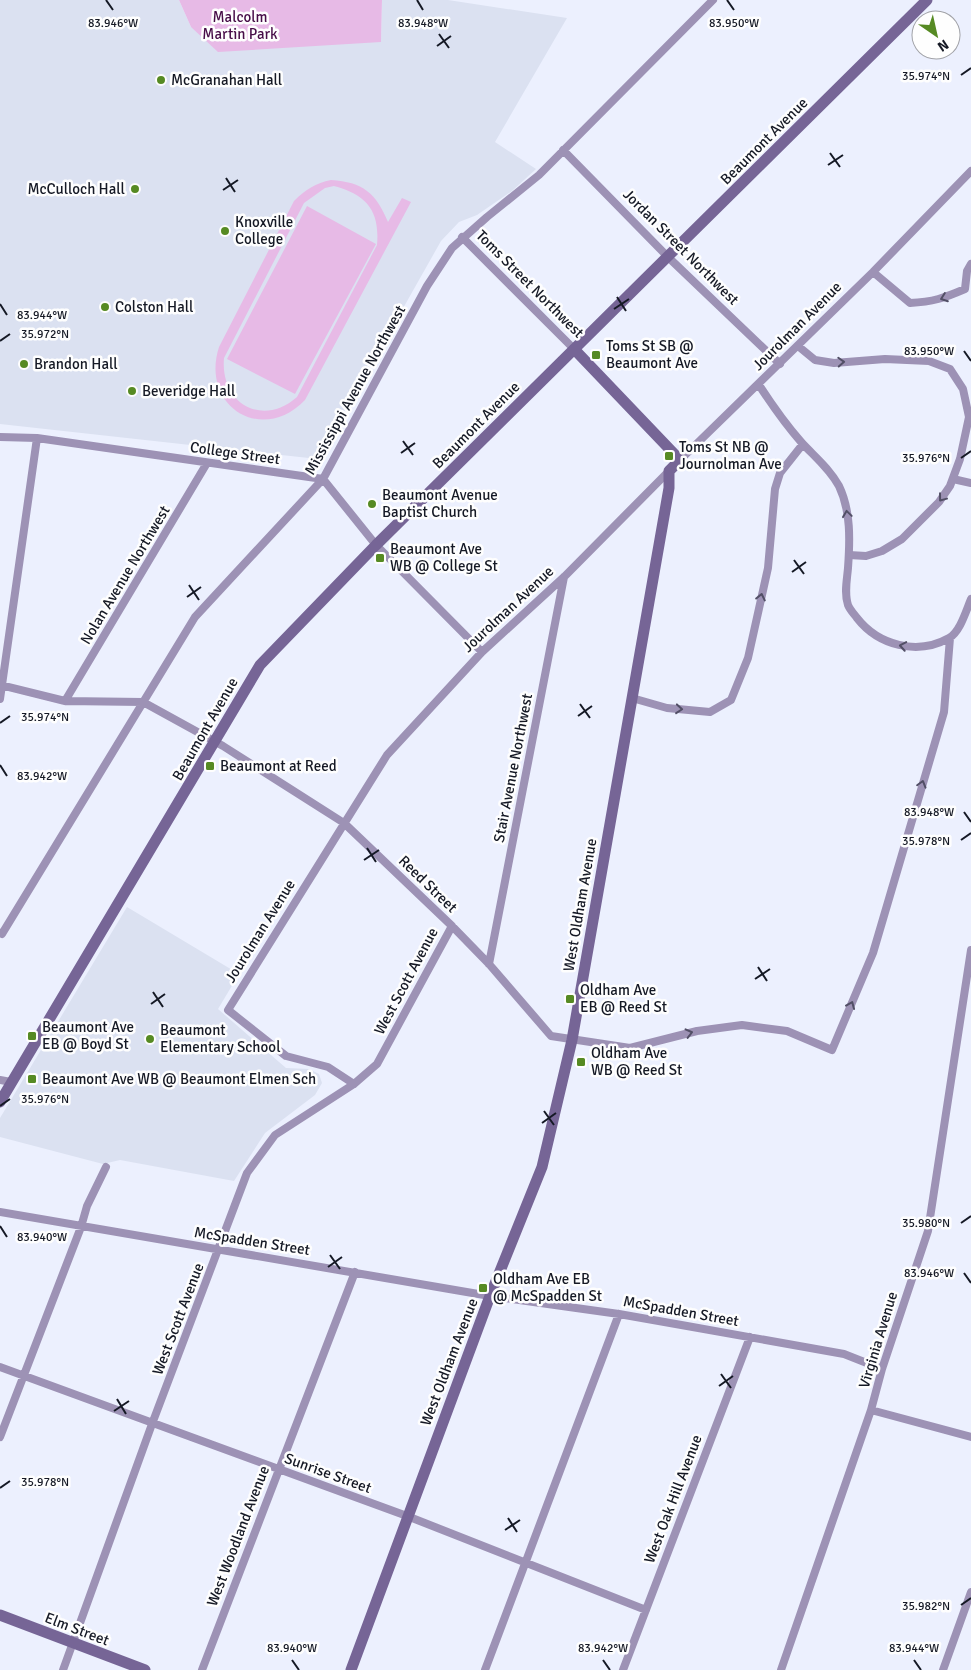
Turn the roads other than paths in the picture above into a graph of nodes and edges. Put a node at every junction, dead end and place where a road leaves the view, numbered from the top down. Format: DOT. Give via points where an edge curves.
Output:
graph roads {
  1 [pos="713,0"];
  2 [pos="928,0"];
  3 [pos="564,150"];
  4 [pos="971,171"];
  5 [pos="462,237"];
  6 [pos="669,258"];
  7 [pos="971,264"];
  8 [pos="873,272"];
  9 [pos="968,292"];
  10 [pos="798,346"];
  11 [pos="574,349"];
  12 [pos="780,364"];
  13 [pos="759,385"];
  14 [pos="0,437"];
  15 [pos="37,438"];
  16 [pos="804,444"];
  17 [pos="680,460"];
  18 [pos="208,463"];
  19 [pos="669,471"];
  20 [pos="324,479"];
  21 [pos="953,479"];
  22 [pos="971,483"];
  23 [pos="376,545"];
  24 [pos="849,555"];
  25 [pos="564,577"];
  26 [pos="971,600"];
  27 [pos="950,638"];
  28 [pos="482,652"];
  29 [pos="1,685"];
  30 [pos="632,698"];
  31 [pos="0,699"];
  32 [pos="65,701"];
  33 [pos="143,702"];
  34 [pos="216,741"];
  35 [pos="344,823"];
  36 [pos="452,926"];
  37 [pos="1,934"];
  38 [pos="971,950"];
  39 [pos="489,964"];
  40 [pos="969,968"];
  41 [pos="572,1040"];
  42 [pos="6,1081"];
  43 [pos="354,1084"];
  44 [pos="0,1102"];
  45 [pos="106,1167"];
  46 [pos="0,1212"];
  47 [pos="82,1227"];
  48 [pos="220,1250"];
  49 [pos="355,1272"];
  50 [pos="490,1296"];
  51 [pos="619,1314"];
  52 [pos="750,1337"];
  53 [pos="0,1367"];
  54 [pos="882,1369"];
  55 [pos="24,1376"];
  56 [pos="872,1410"];
  57 [pos="152,1424"];
  58 [pos="971,1437"];
  59 [pos="0,1438"];
  60 [pos="278,1470"];
  61 [pos="407,1516"];
  62 [pos="524,1562"];
  63 [pos="971,1592"];
  64 [pos="646,1610"];
  65 [pos="0,1615"];
  66 [pos="73,1644"];
  67 [pos="63,1670"];
  68 [pos="144,1670"];
  69 [pos="202,1670"];
  70 [pos="351,1670"];
  71 [pos="485,1670"];
  72 [pos="622,1670"];
  73 [pos="782,1670"];
  74 [pos="943,1670"];
  1 -- 3 [label="street, Mississippi Avenue Northwest"];
  2 -- 6 [label="street, Beaumont Avenue"];
  3 -- 5 [label="street, Mississippi Avenue Northwest" via="515,196"];
  3 -- 6 [label="street, Jordan Street Northwest"];
  4 -- 8 [label="street, Jourolman Avenue"];
  5 -- 11 [label="street, Toms Street Northwest"];
  5 -- 20 [label="street, Mississippi Avenue Northwest" via="428,286"];
  6 -- 11 [label="street, Beaumont Avenue"];
  6 -- 12 [label="street, Jordan Street Northwest"];
  7 -- 9 [label="street" via="967,271"];
  9 -- 8 [label="street, one-way" via="940,300 910,303"];
  8 -- 10 [label="street, Jourolman Avenue"];
  10 -- 12 [label="street, Jourolman Avenue"];
  10 -- 21 [label="street, one-way" via="815,360 834,363 885,359 929,361 950,369 963,389 969,417"];
  11 -- 17 [label="street, Toms Street Northwest"];
  11 -- 23 [label="street, Beaumont Avenue"];
  12 -- 13 [label="street, Jourolman Avenue"];
  13 -- 16 [label="street" via="784,422"];
  13 -- 17 [label="street, Jourolman Avenue"];
  14 -- 15 [label="street, College Street"];
  15 -- 18 [label="street, College Street"];
  15 -- 29 [label="street"];
  24 -- 16 [label="street, one-way" via="846,502 824,464"];
  30 -- 16 [label="street, one-way" via="666,708 710,712 731,700 748,658 768,568 775,489 780,472"];
  17 -- 19 [label="street, Jourolman Avenue"];
  18 -- 20 [label="street, College Street"];
  18 -- 32 [label="street, Nolan Avenue Northwest"];
  19 -- 25 [label="street, Jourolman Avenue"];
  19 -- 30 [label="street, West Oldham Avenue" via="669,488"];
  20 -- 23 [label="street"];
  20 -- 33 [label="street, Mississippi Avenue Northwest" via="195,617"];
  21 -- 22 [label="street"];
  21 -- 24 [label="street, one-way" via="939,502 902,539 866,556"];
  23 -- 28 [label="street"];
  23 -- 34 [label="street, Beaumont Avenue" via="260,665"];
  27 -- 24 [label="street, one-way" via="925,647 908,647 890,642 869,630 848,606 845,593"];
  25 -- 28 [label="street, Jourolman Avenue"];
  25 -- 39 [label="street, Stair Avenue Northwest"];
  26 -- 27 [label="street"];
  41 -- 27 [label="street, Reed Street, one-way" via="630,1048 697,1031 742,1025 787,1031 832,1050 873,953 944,712"];
  28 -- 35 [label="street, Jourolman Avenue" via="387,755"];
  29 -- 31 [label="street"];
  29 -- 32 [label="street, Reed Street"];
  30 -- 41 [label="street, West Oldham Avenue"];
  32 -- 33 [label="street, Reed Street"];
  33 -- 34 [label="street, Reed Street"];
  33 -- 37 [label="street, Mississippi Avenue Northwest"];
  34 -- 35 [label="street, Reed Street"];
  34 -- 42 [label="street, Beaumont Avenue"];
  35 -- 36 [label="street, Reed Street"];
  35 -- 43 [label="street, Jourolman Avenue" via="228,1010 286,1056 328,1067"];
  36 -- 39 [label="street, Reed Street"];
  36 -- 43 [label="street, West Scott Avenue" via="377,1064"];
  38 -- 40 [label="street, Virginia Avenue"];
  39 -- 41 [label="street, Reed Street" via="551,1036"];
  40 -- 54 [label="street, Virginia Avenue" via="928,1230"];
  41 -- 50 [label="street, West Oldham Avenue" via="542,1168"];
  42 -- 44 [label="street, Beaumont Avenue"];
  43 -- 48 [label="street, West Scott Avenue" via="275,1135 247,1173"];
  45 -- 47 [label="street" via="87,1206"];
  46 -- 47 [label="street, McSpadden Street"];
  47 -- 48 [label="street, McSpadden Street"];
  47 -- 55 [label="street"];
  48 -- 49 [label="street, McSpadden Street"];
  48 -- 57 [label="street, West Scott Avenue"];
  49 -- 50 [label="street, McSpadden Street"];
  49 -- 60 [label="street, West Woodland Avenue"];
  50 -- 51 [label="street, McSpadden Street"];
  50 -- 61 [label="street, West Oldham Avenue"];
  51 -- 52 [label="street, McSpadden Street"];
  51 -- 62 [label="street"];
  52 -- 54 [label="street, McSpadden Street" via="844,1354"];
  52 -- 64 [label="street, West Oak Hill Avenue"];
  53 -- 55 [label="street, Sunrise Street"];
  54 -- 56 [label="street, Virginia Avenue"];
  55 -- 57 [label="street, Sunrise Street"];
  55 -- 59 [label="street"];
  56 -- 58 [label="street"];
  56 -- 73 [label="street, Virginia Avenue"];
  57 -- 60 [label="street, Sunrise Street"];
  57 -- 66 [label="street, West Scott Avenue"];
  60 -- 61 [label="street, Sunrise Street"];
  60 -- 69 [label="street, West Woodland Avenue"];
  61 -- 62 [label="street, Sunrise Street"];
  61 -- 70 [label="street, West Oldham Avenue"];
  62 -- 64 [label="street, Sunrise Street"];
  62 -- 71 [label="street"];
  63 -- 74 [label="street"];
  64 -- 72 [label="street, West Oak Hill Avenue"];
  65 -- 66 [label="street, Elm Street"];
  66 -- 67 [label="street, West Scott Avenue"];
  66 -- 68 [label="street, Elm Street"];
}
